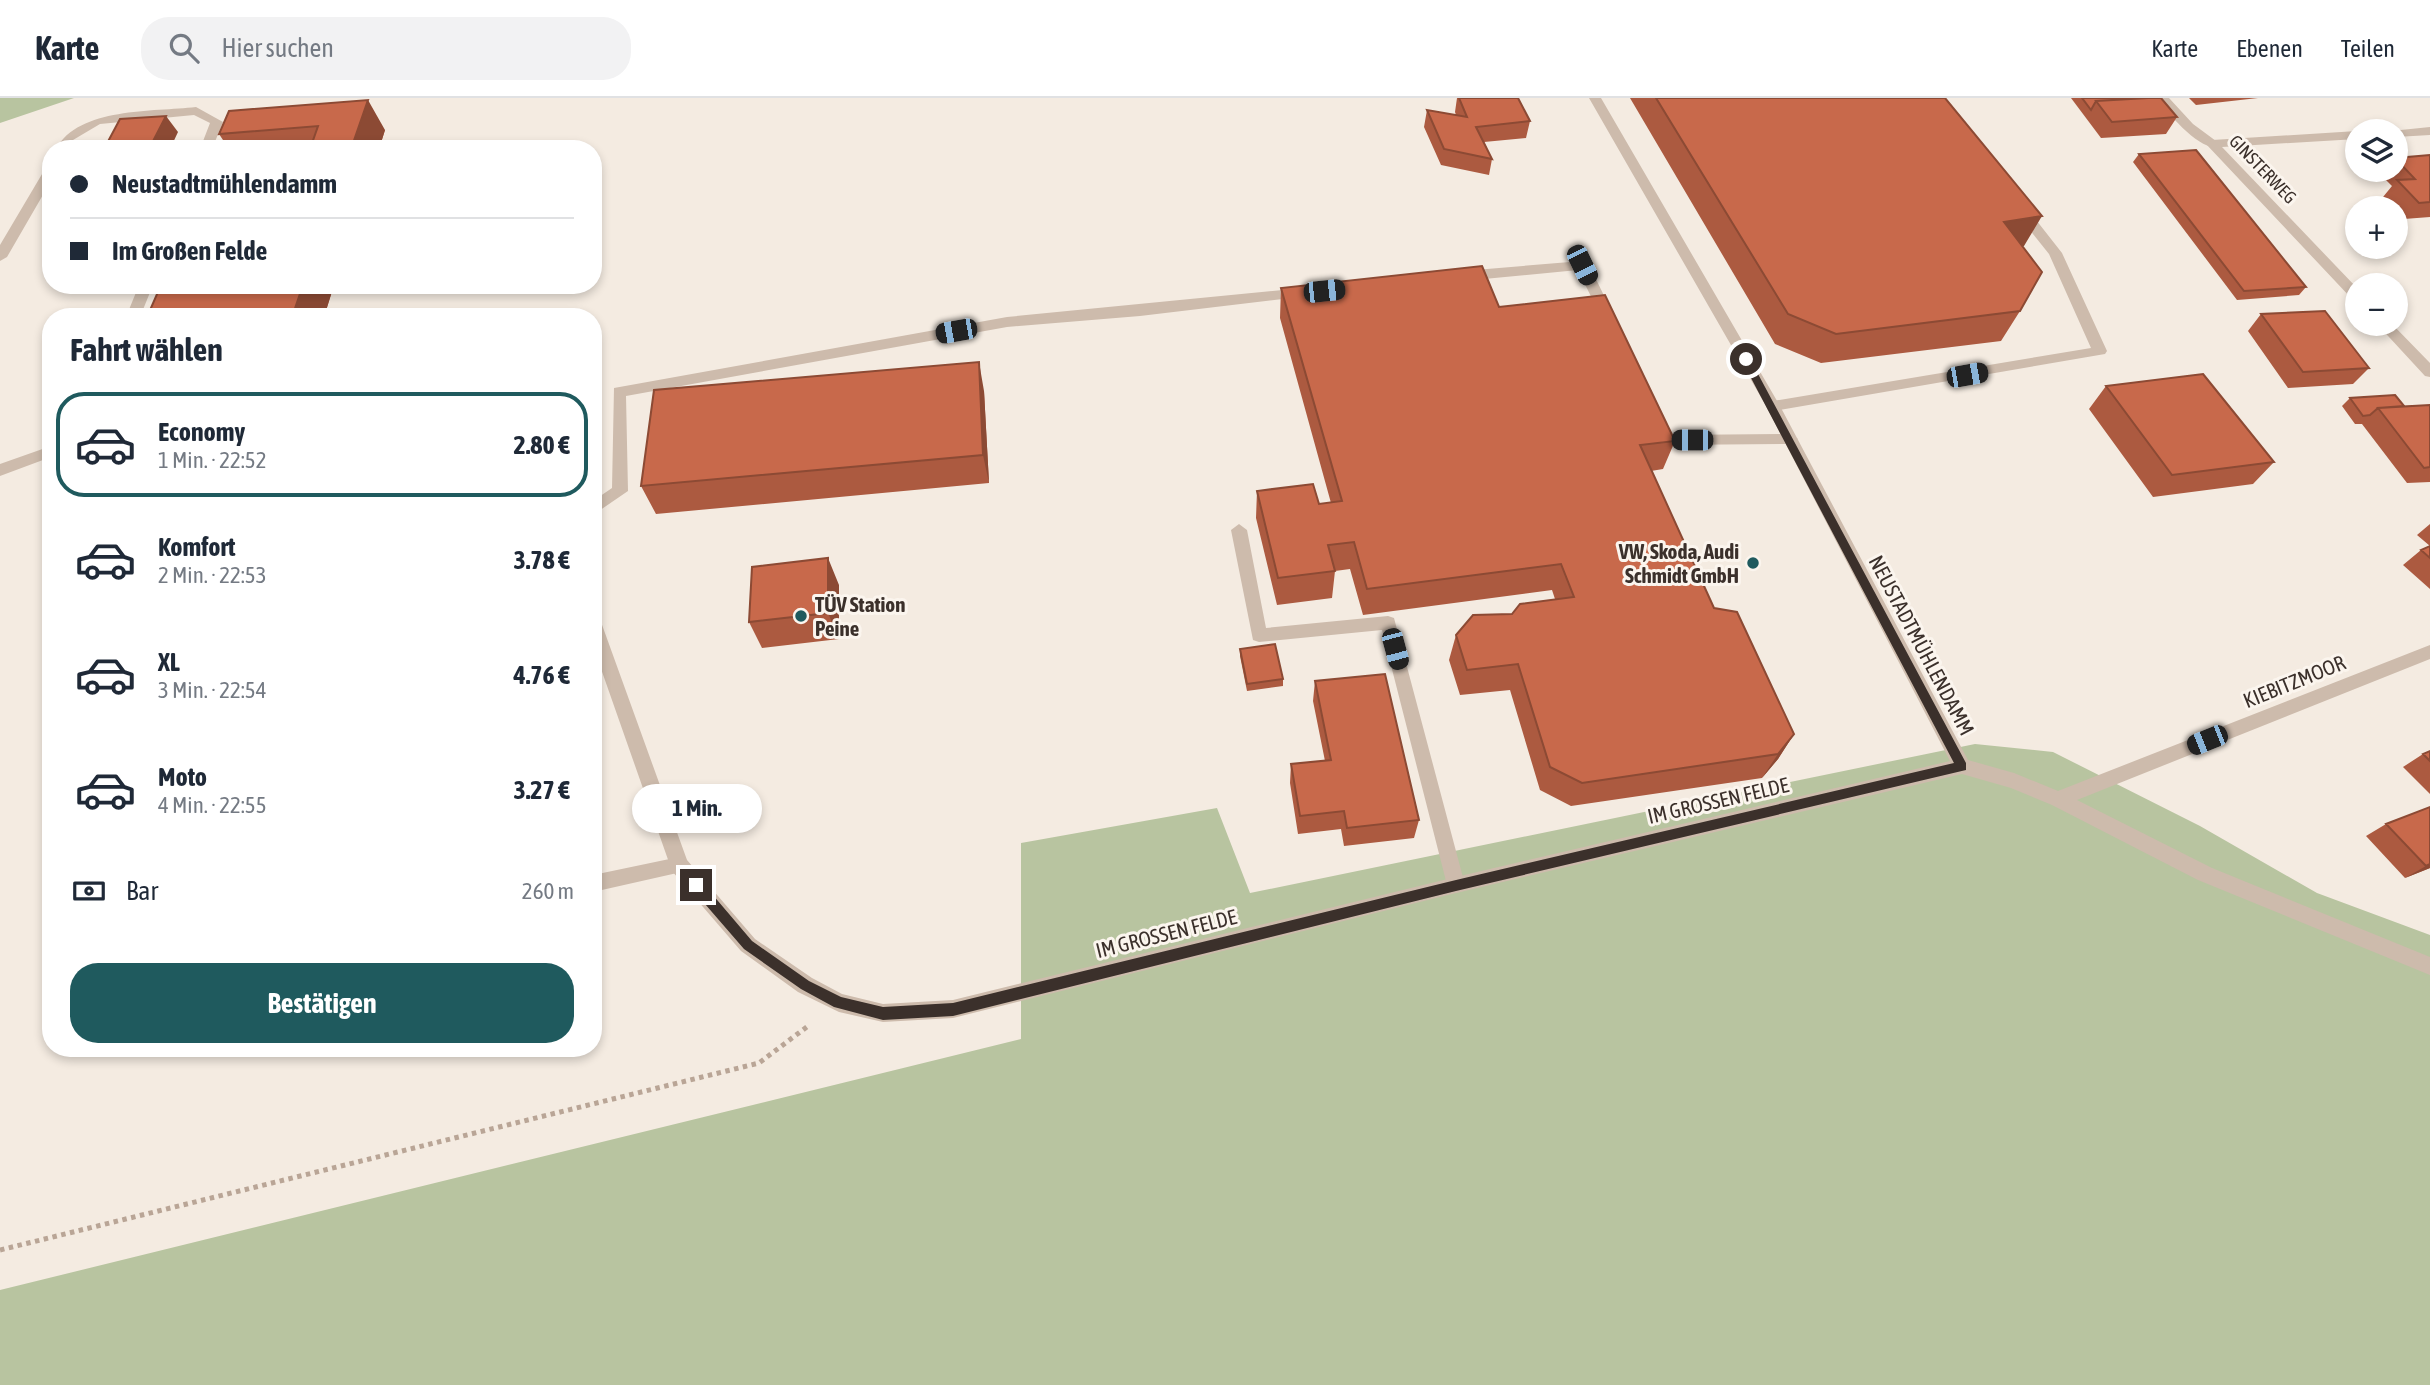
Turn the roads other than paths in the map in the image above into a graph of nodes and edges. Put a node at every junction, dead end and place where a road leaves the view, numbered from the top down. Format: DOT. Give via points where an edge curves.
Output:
graph roads {
  1 [pos="1595,98"];
  2 [pos="2162,98"];
  3 [pos="2430,131"];
  4 [pos="2408,132"];
  5 [pos="2345,136"];
  6 [pos="67,140"];
  7 [pos="210,140"];
  8 [pos="2212,144"];
  9 [pos="42,185"];
  10 [pos="2014,201"];
  11 [pos="0,257"];
  12 [pos="1443,278"];
  13 [pos="2345,283"];
  14 [pos="1319,291"];
  15 [pos="1612,327"];
  16 [pos="2396,336"];
  17 [pos="2430,372"];
  18 [pos="1773,406"];
  19 [pos="1655,415"];
  20 [pos="1790,439"];
  21 [pos="42,454"];
  22 [pos="0,470"];
  23 [pos="602,503"];
  24 [pos="1239,530"];
  25 [pos="602,647"];
  26 [pos="2430,652"];
  27 [pos="1962,766"];
  28 [pos="2058,799"];
  29 [pos="679,864"];
  30 [pos="602,882"];
  31 [pos="1456,885"];
  32 [pos="2430,966"];
  1 -- 18 [label="street, NEUSTADTMÜHLENDAMM"];
  2 -- 8 [label="street"];
  3 -- 4 [label="street"];
  5 -- 8 [label="street, GINSTERWEG"];
  6 -- 7 [label="street" via="97,121 196,111 217,122"];
  8 -- 13 [label="street, GINSTERWEG"];
  9 -- 11 [label="street"];
  10 -- 18 [label="street" via="2055,253 2099,351"];
  12 -- 15 [label="street" via="1582,265"];
  14 -- 23 [label="street" via="1007,322 619,392 621,491"];
  16 -- 17 [label="street"];
  18 -- 20 [label="street, NEUSTADTMÜHLENDAMM"];
  19 -- 20 [label="street" via="1667,440"];
  20 -- 27 [label="street, NEUSTADTMÜHLENDAMM"];
  21 -- 22 [label="street"];
  24 -- 31 [label="street" via="1259,635 1388,623"];
  25 -- 29 [label="street, IM GROSSEN FELDE"];
  26 -- 28 [label="street, KIEBITZMOOR"];
  27 -- 28 [label="street, NEUSTADTMÜHLENDAMM"];
  27 -- 31 [label="street, IM GROSSEN FELDE"];
  28 -- 32 [label="street, NEUSTADTMÜHLENDAMM" via="2205,874"];
  29 -- 30 [label="street"];
  29 -- 31 [label="street, IM GROSSEN FELDE" via="748,945 839,1003 883,1013 953,1009"];
}
